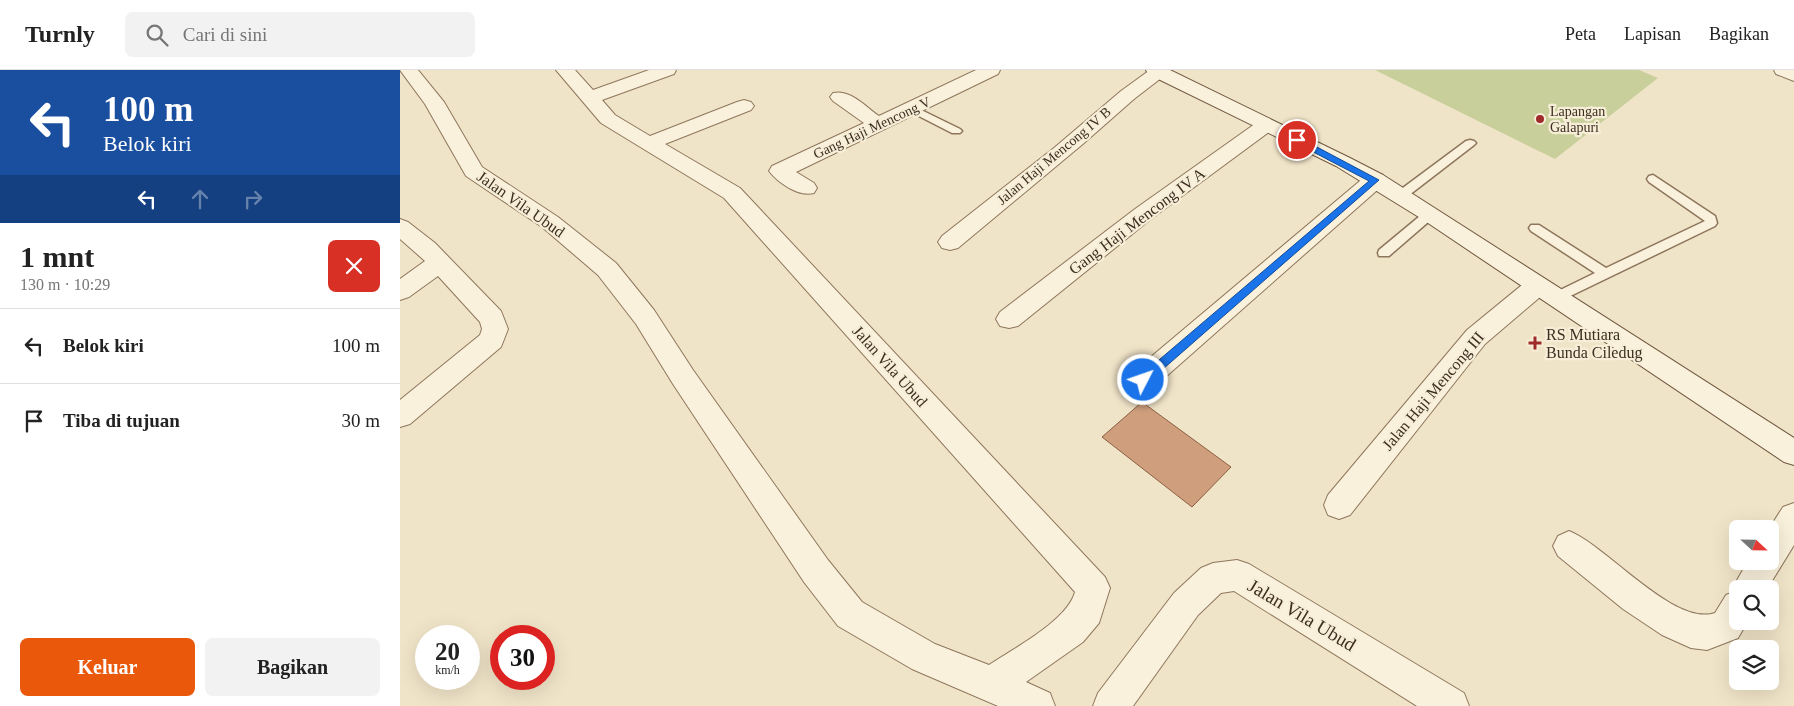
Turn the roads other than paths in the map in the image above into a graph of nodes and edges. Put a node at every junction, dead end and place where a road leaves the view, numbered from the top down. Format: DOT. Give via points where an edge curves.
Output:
graph roads {
  1 [pos="408,70"];
  2 [pos="564,70"];
  3 [pos="667,70"];
  4 [pos="991,70"];
  5 [pos="1783,70"];
  6 [pos="1158,71"];
  7 [pos="1794,75"];
  8 [pos="840,97"];
  9 [pos="589,98"];
  10 [pos="744,106"];
  11 [pos="913,109"];
  12 [pos="1266,124"];
  13 [pos="879,125"];
  14 [pos="956,131"];
  15 [pos="650,143"];
  16 [pos="1470,143"];
  17 [pos="1653,179"];
  18 [pos="1374,180"];
  19 [pos="806,188"];
  20 [pos="1400,196"];
  21 [pos="1430,214"];
  22 [pos="400,228"];
  23 [pos="1535,228"];
  24 [pos="950,242"];
  25 [pos="1384,253"];
  26 [pos="439,263"];
  27 [pos="1606,274"];
  28 [pos="400,291"];
  29 [pos="1546,292"];
  30 [pos="1009,318"];
  31 [pos="1143,380"];
  32 [pos="400,416"];
  33 [pos="1794,453"];
  34 [pos="1339,505"];
  35 [pos="1794,517"];
  36 [pos="1779,541"];
  37 [pos="1569,546"];
  38 [pos="1729,621"];
  39 [pos="992,684"];
  40 [pos="1037,706"];
  41 [pos="1111,706"];
  42 [pos="1451,706"];
  1 -- 39 [label="street, Jalan Vila Ubud" via="434,102 474,171 550,222 607,269 645,317 683,378 816,571 850,614 924,657"];
  2 -- 9 [label="street, Jalan Vila Ubud"];
  3 -- 9 [label="street"];
  4 -- 11 [label="street, Gang Haji Mencong V"];
  5 -- 7 [label="street"];
  6 -- 12 [label="street"];
  6 -- 24 [label="street, Jalan Haji Mencong IV B"];
  8 -- 13 [label="street"];
  9 -- 15 [label="street, Jalan Vila Ubud" via="608,119"];
  10 -- 15 [label="street"];
  11 -- 13 [label="street, Gang Haji Mencong V"];
  11 -- 14 [label="lane"];
  12 -- 18 [label="street"];
  12 -- 30 [label="street, Gang Haji Mencong IV A"];
  13 -- 19 [label="street, Gang Haji Mencong V" via="780,171"];
  15 -- 39 [label="street, Jalan Vila Ubud" via="732,193 1093,588 1087,611 1070,630"];
  16 -- 20 [label="lane"];
  17 -- 27 [label="lane" via="1711,219 1711,223"];
  18 -- 20 [label="street"];
  18 -- 31 [label="street"];
  20 -- 21 [label="street"];
  21 -- 25 [label="lane"];
  21 -- 29 [label="street"];
  22 -- 26 [label="street"];
  23 -- 27 [label="lane"];
  26 -- 28 [label="street"];
  26 -- 32 [label="street" via="492,318 495,329 492,340 474,357"];
  27 -- 29 [label="lane"];
  29 -- 33 [label="street"];
  29 -- 34 [label="street, Jalan Haji Mencong III" via="1476,337"];
  35 -- 36 [label="street"];
  37 -- 38 [label="street" via="1675,625 1703,633 1726,626"];
  39 -- 40 [label="street, Jalan Vila Ubud"];
  41 -- 42 [label="street, Jalan Vila Ubud" via="1186,604 1213,579 1237,576"];
}
